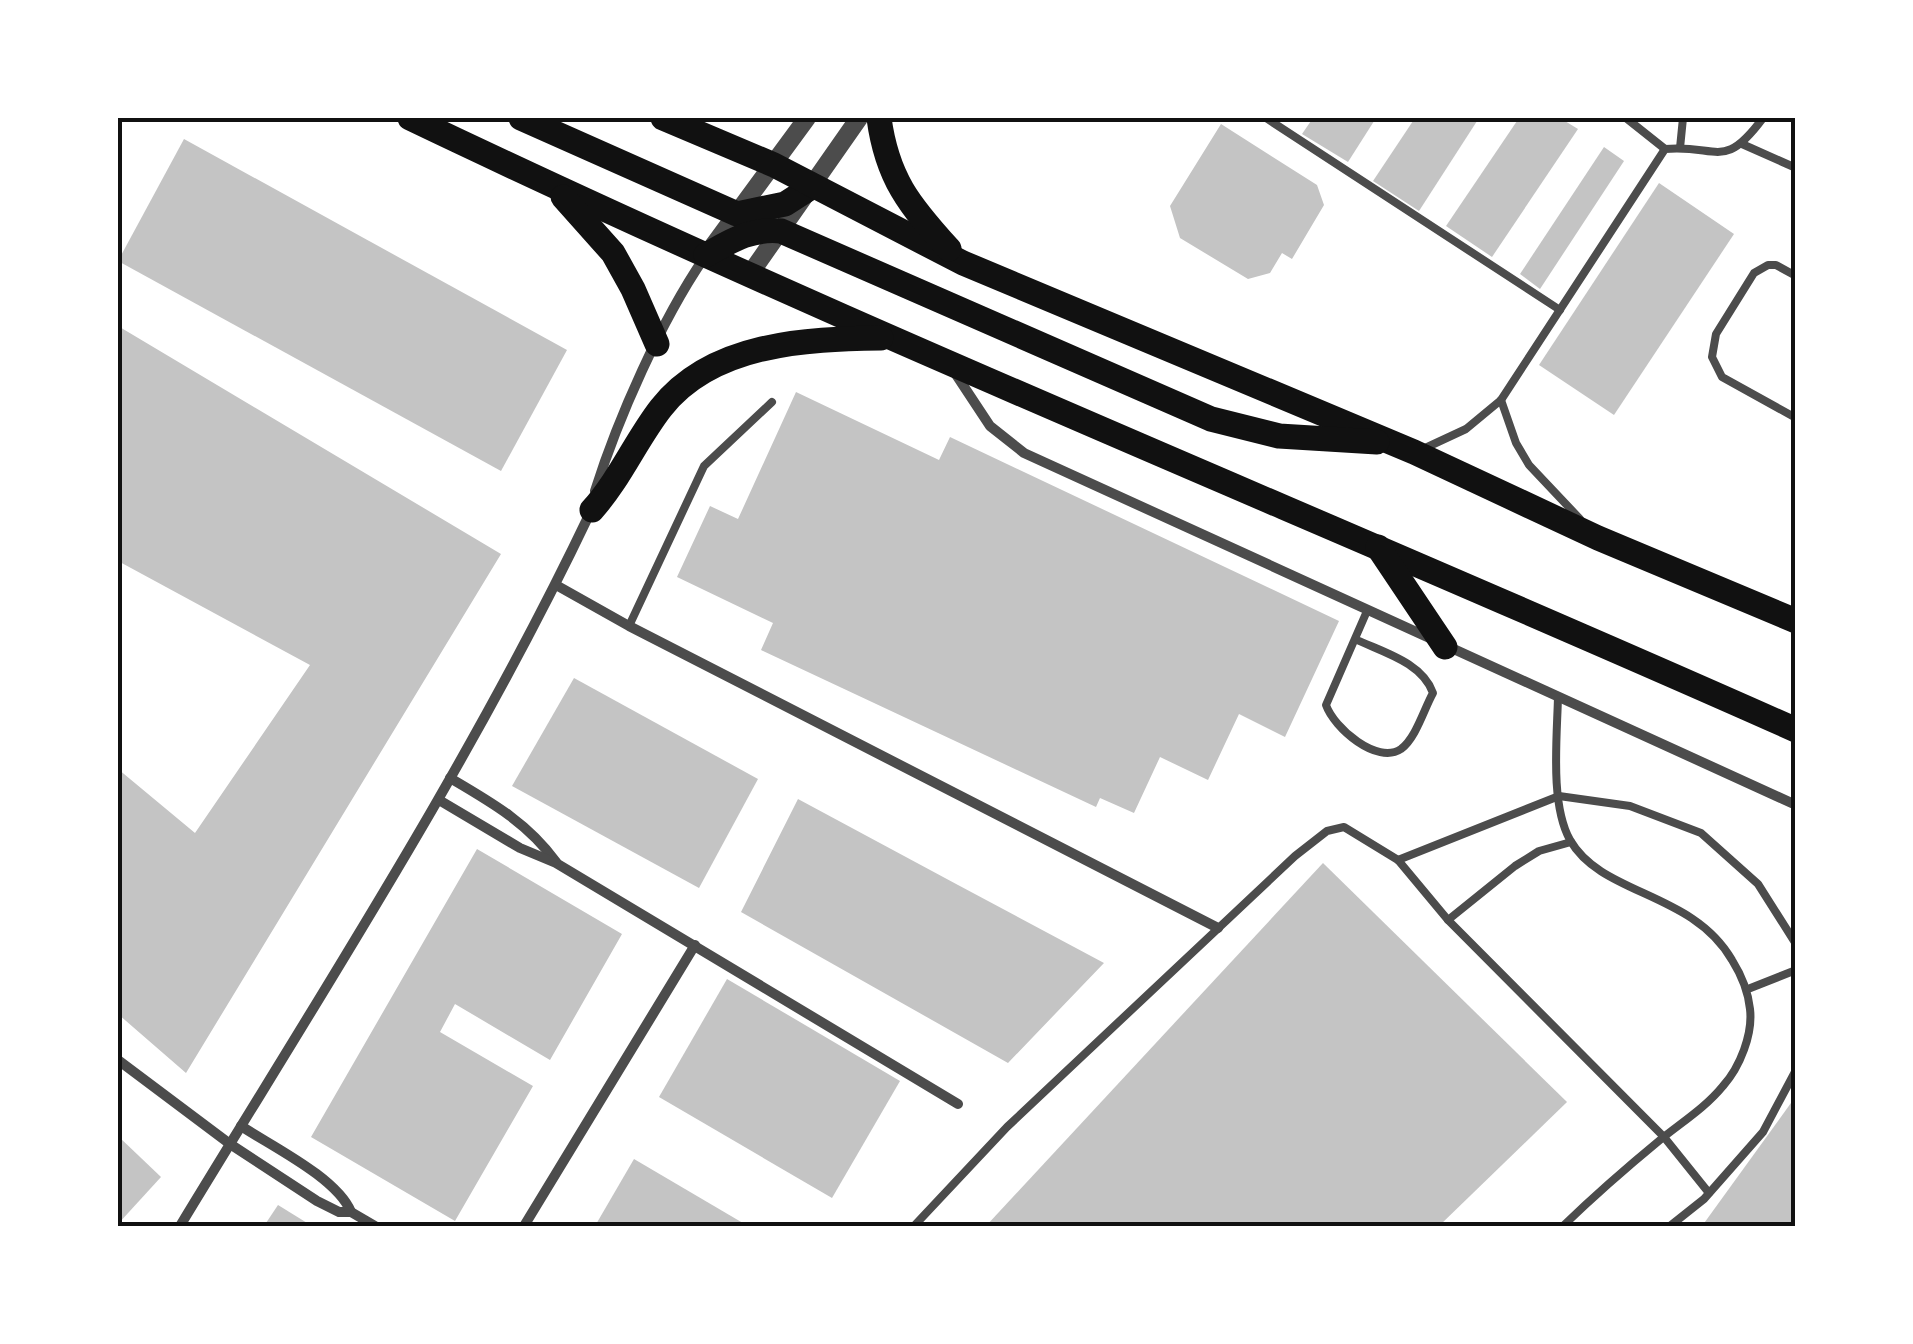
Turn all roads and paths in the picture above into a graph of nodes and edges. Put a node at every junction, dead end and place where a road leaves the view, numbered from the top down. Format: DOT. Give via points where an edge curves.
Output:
graph roads {
  1 [pos="410,118"];
  2 [pos="521,118"];
  3 [pos="663,118"];
  4 [pos="807,118"];
  5 [pos="859,118"];
  6 [pos="878,118"];
  7 [pos="1266,118"];
  8 [pos="1626,118"];
  9 [pos="1683,118"];
  10 [pos="1763,118"];
  11 [pos="1742,144"];
  12 [pos="1680,148"];
  13 [pos="1665,149"];
  14 [pos="774,165"];
  15 [pos="1796,168"];
  16 [pos="552,186"];
  17 [pos="813,186"];
  18 [pos="737,214"];
  19 [pos="781,231"];
  20 [pos="706,254"];
  21 [pos="963,264"];
  22 [pos="750,274"];
  23 [pos="1796,276"];
  24 [pos="1560,310"];
  25 [pos="892,338"];
  26 [pos="657,344"];
  27 [pos="948,361"];
  28 [pos="1500,400"];
  29 [pos="772,402"];
  30 [pos="1796,418"];
  31 [pos="1403,447"];
  32 [pos="592,510"];
  33 [pos="1598,538"];
  34 [pos="1378,547"];
  35 [pos="556,585"];
  36 [pos="1366,611"];
  37 [pos="1796,621"];
  38 [pos="629,626"];
  39 [pos="1355,639"];
  40 [pos="1445,647"];
  41 [pos="1558,697"];
  42 [pos="1796,730"];
  43 [pos="450,778"];
  44 [pos="1559,796"];
  45 [pos="439,800"];
  46 [pos="1796,805"];
  47 [pos="1571,842"];
  48 [pos="1398,860"];
  49 [pos="556,863"];
  50 [pos="1448,920"];
  51 [pos="1218,928"];
  52 [pos="1796,944"];
  53 [pos="695,945"];
  54 [pos="1796,970"];
  55 [pos="1748,989"];
  56 [pos="118,1060"];
  57 [pos="1796,1070"];
  58 [pos="958,1104"];
  59 [pos="241,1126"];
  60 [pos="1664,1137"];
  61 [pos="230,1144"];
  62 [pos="1709,1193"];
  63 [pos="351,1212"];
  64 [pos="180,1226"];
  65 [pos="375,1226"];
  66 [pos="524,1226"];
  67 [pos="914,1226"];
  68 [pos="1563,1226"];
  69 [pos="1670,1226"];
  1 -- 16 [label="main road"];
  2 -- 18 [label="main road"];
  3 -- 14 [label="main road"];
  4 -- 14 [label="street"];
  5 -- 17 [label="street"];
  6 -- 21 [label="main road" via="902,195"];
  7 -- 24 [label="lane"];
  8 -- 13 [label="lane"];
  9 -- 12 [label="lane"];
  10 -- 11 [label="lane"];
  11 -- 12 [label="lane" via="1714,154"];
  11 -- 15 [label="lane"];
  12 -- 13 [label="lane"];
  13 -- 24 [label="lane"];
  14 -- 17 [label="main road"];
  14 -- 18 [label="street"];
  16 -- 20 [label="main road"];
  16 -- 26 [label="main road" via="612,253"];
  17 -- 18 [label="main road" via="785,204"];
  17 -- 19 [label="street"];
  17 -- 21 [label="main road"];
  18 -- 20 [label="street"];
  19 -- 20 [label="main road" via="741,236"];
  19 -- 22 [label="street"];
  19 -- 31 [label="main road" via="1211,419 1279,436"];
  20 -- 22 [label="main road"];
  20 -- 26 [label="street"];
  21 -- 31 [label="main road"];
  22 -- 25 [label="main road"];
  23 -- 30 [label="lane" via="1776,265 1760,268 1712,345 1722,377"];
  24 -- 28 [label="lane"];
  25 -- 27 [label="main road"];
  25 -- 32 [label="main road" via="783,344 691,379 662,406"];
  26 -- 32 [label="street" via="616,432"];
  27 -- 34 [label="main road"];
  27 -- 36 [label="street" via="990,426 1024,453"];
  28 -- 31 [label="lane" via="1441,443"];
  28 -- 33 [label="lane" via="1530,465"];
  29 -- 38 [label="lane" via="704,466"];
  31 -- 33 [label="main road"];
  32 -- 35 [label="street"];
  33 -- 37 [label="main road"];
  34 -- 40 [label="main road"];
  34 -- 42 [label="main road"];
  35 -- 38 [label="street"];
  35 -- 43 [label="street"];
  36 -- 39 [label="lane"];
  36 -- 40 [label="street"];
  38 -- 51 [label="street"];
  39 -- 39 [label="lane" via="1326,705 1330,718 1341,732 1382,754 1398,751 1432,693 1428,679"];
  40 -- 41 [label="street"];
  41 -- 44 [label="lane"];
  41 -- 46 [label="street"];
  43 -- 45 [label="street"];
  43 -- 49 [label="street" via="513,816"];
  44 -- 47 [label="lane"];
  44 -- 48 [label="lane"];
  44 -- 52 [label="lane" via="1630,806 1701,834 1758,884"];
  45 -- 49 [label="street"];
  45 -- 59 [label="street"];
  47 -- 50 [label="lane" via="1515,866"];
  47 -- 55 [label="lane" via="1596,868 1714,932"];
  48 -- 50 [label="lane"];
  48 -- 51 [label="lane" via="1344,827 1327,831"];
  49 -- 53 [label="street"];
  50 -- 60 [label="lane"];
  51 -- 67 [label="lane" via="1007,1127"];
  53 -- 58 [label="street"];
  53 -- 66 [label="street"];
  54 -- 55 [label="lane"];
  55 -- 60 [label="lane" via="1751,1018 1737,1066 1696,1114"];
  56 -- 61 [label="street"];
  57 -- 62 [label="lane" via="1763,1132"];
  59 -- 61 [label="street"];
  59 -- 63 [label="street" via="330,1185"];
  60 -- 62 [label="lane"];
  60 -- 68 [label="lane"];
  61 -- 63 [label="street" via="327,1208"];
  61 -- 64 [label="street"];
  62 -- 69 [label="lane"];
  63 -- 65 [label="street"];
}
